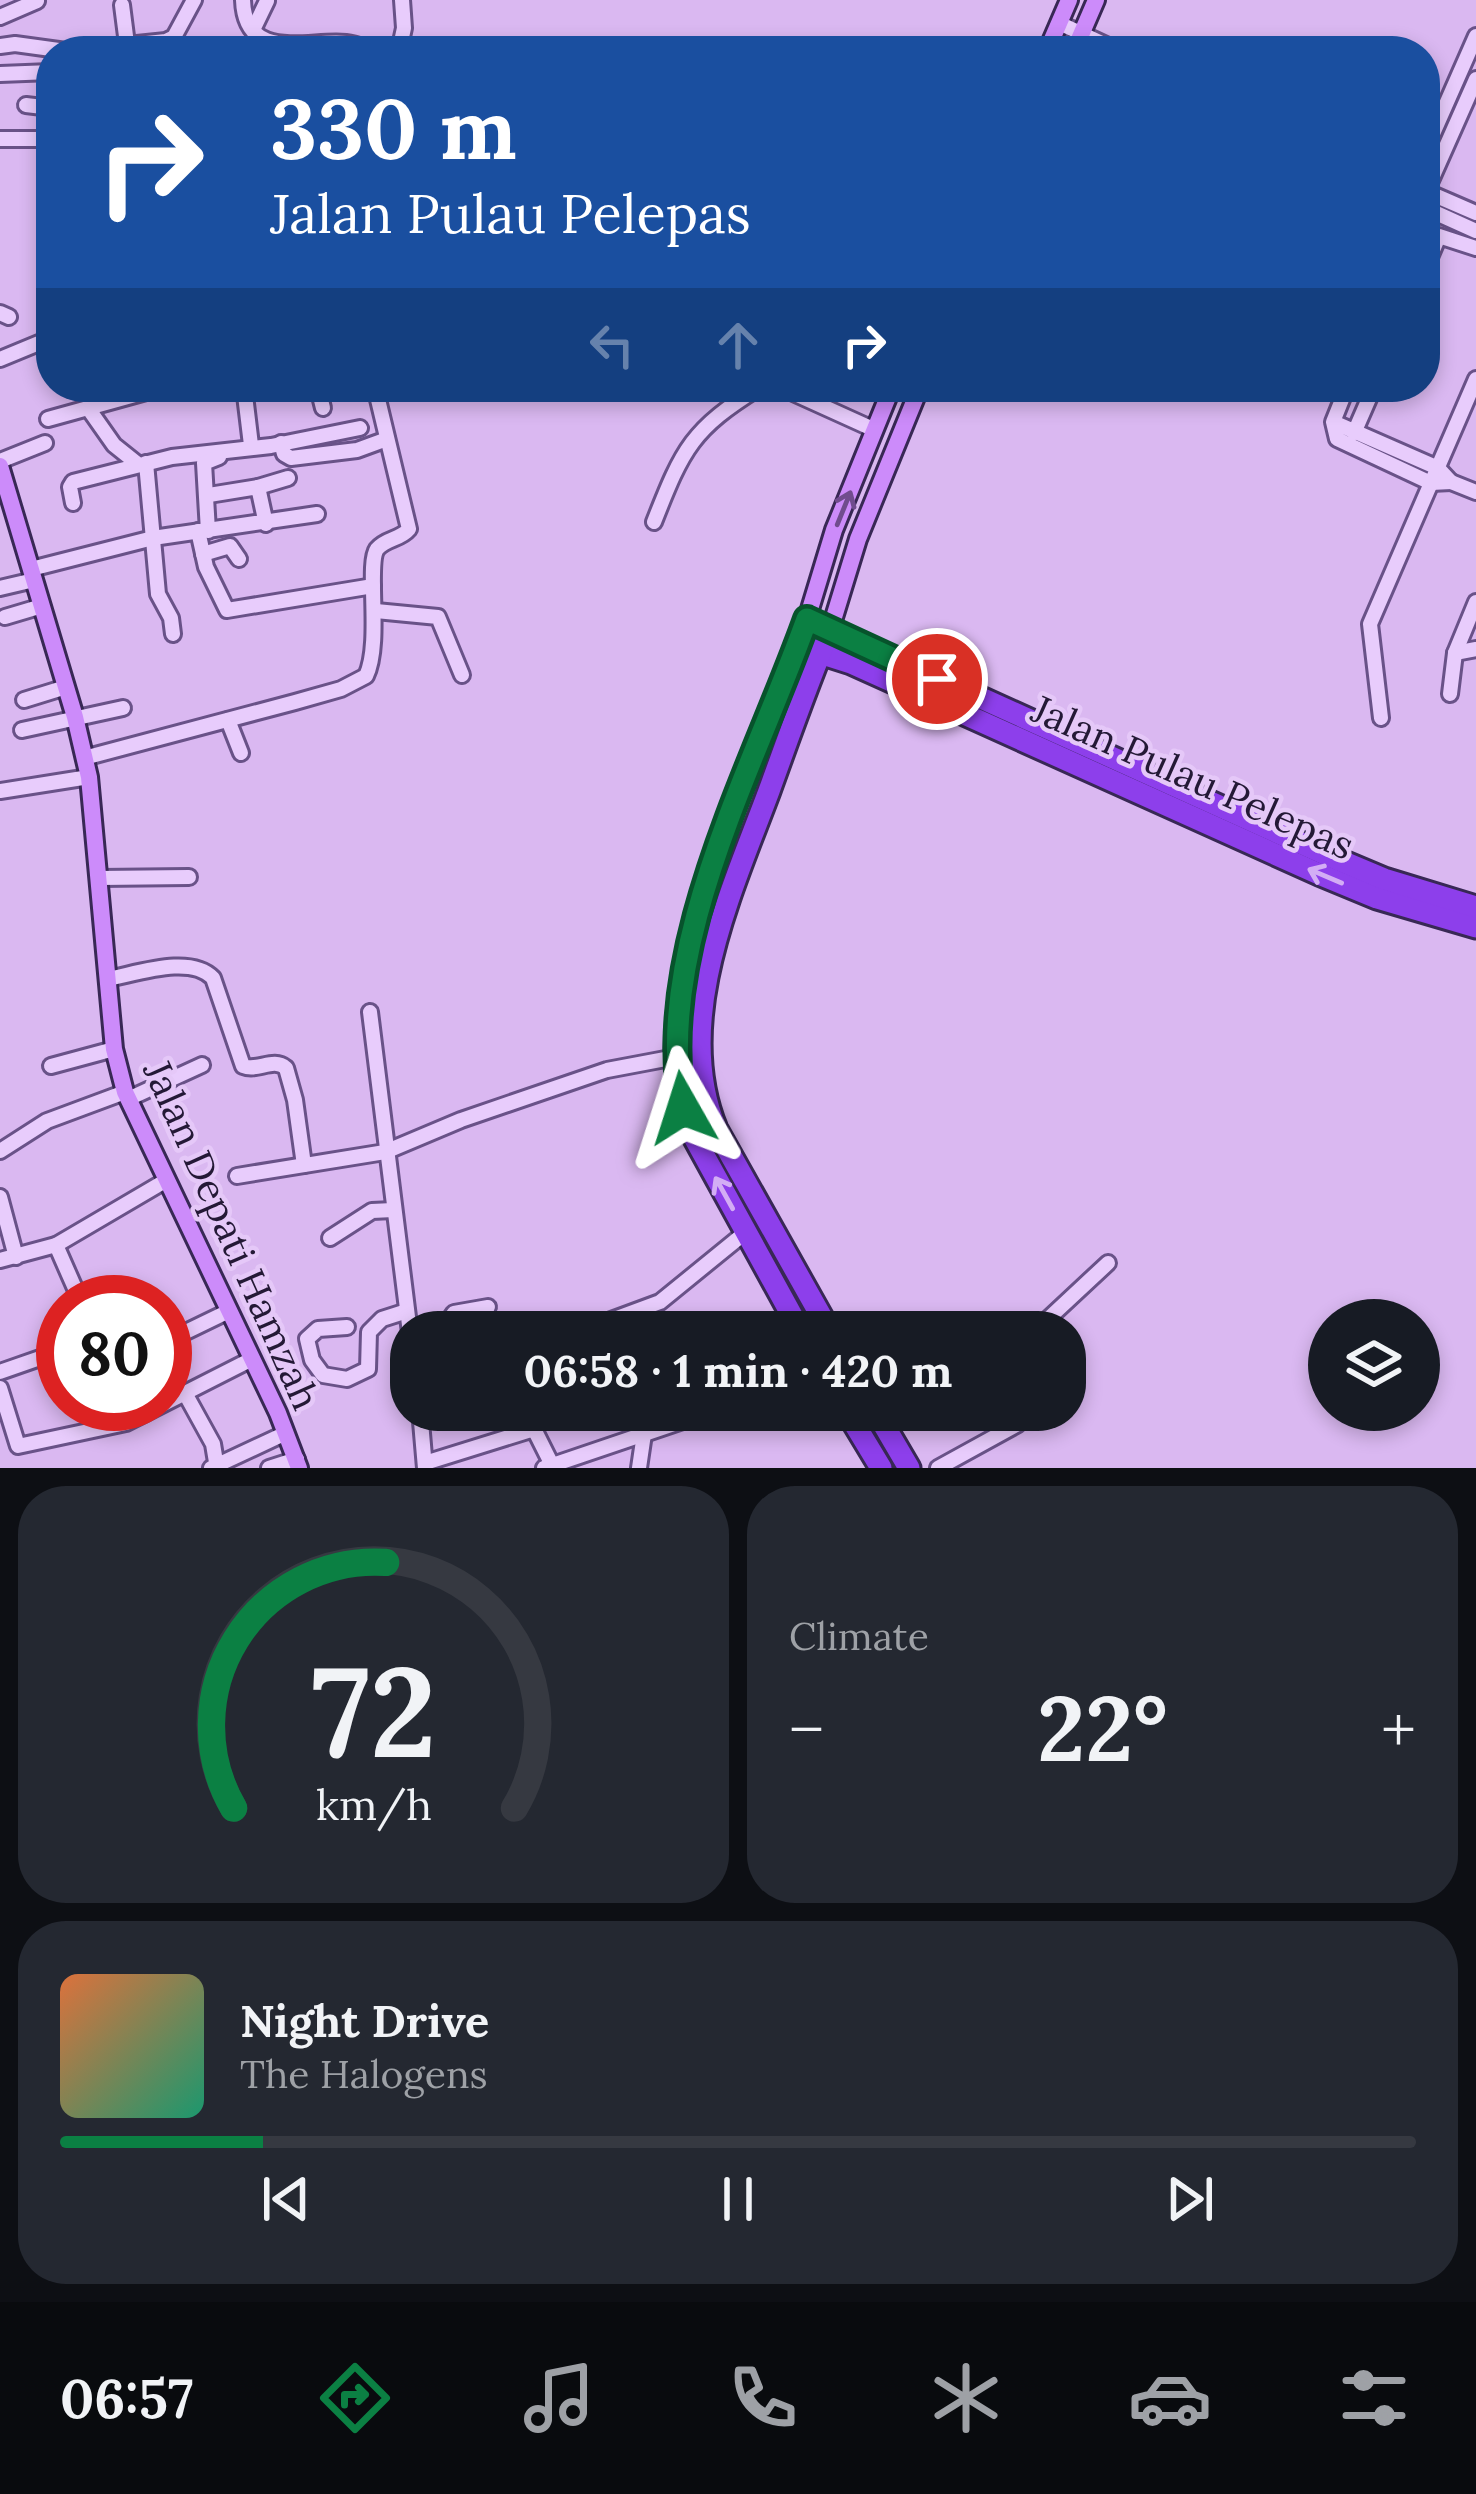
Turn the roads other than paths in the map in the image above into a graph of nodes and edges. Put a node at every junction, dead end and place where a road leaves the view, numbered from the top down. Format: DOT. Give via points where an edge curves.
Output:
graph roads {
  1 [pos="194,0"];
  2 [pos="243,0"];
  3 [pos="266,0"];
  4 [pos="402,0"];
  5 [pos="1069,0"];
  6 [pos="1096,0"];
  7 [pos="38,1"];
  8 [pos="122,5"];
  9 [pos="0,17"];
  10 [pos="253,30"];
  11 [pos="126,36"];
  12 [pos="172,36"];
  13 [pos="262,36"];
  14 [pos="402,36"];
  15 [pos="1053,36"];
  16 [pos="1081,36"];
  17 [pos="1476,36"];
  18 [pos="0,46"];
  19 [pos="36,47"];
  20 [pos="36,73"];
  21 [pos="0,74"];
  22 [pos="1476,79"];
  23 [pos="26,105"];
  24 [pos="36,106"];
  25 [pos="1440,118"];
  26 [pos="0,139"];
  27 [pos="36,140"];
  28 [pos="1440,159"];
  29 [pos="1440,198"];
  30 [pos="1476,213"];
  31 [pos="1440,215"];
  32 [pos="1476,231"];
  33 [pos="1440,236"];
  34 [pos="1476,248"];
  35 [pos="36,344"];
  36 [pos="0,359"];
  37 [pos="1476,379"];
  38 [pos="110,402"];
  39 [pos="246,402"];
  40 [pos="322,402"];
  41 [pos="378,402"];
  42 [pos="734,402"];
  43 [pos="813,402"];
  44 [pos="886,402"];
  45 [pos="914,402"];
  46 [pos="1341,402"];
  47 [pos="1367,402"];
  48 [pos="88,408"];
  49 [pos="323,408"];
  50 [pos="48,419"];
  51 [pos="1333,422"];
  52 [pos="360,428"];
  53 [pos="875,430"];
  54 [pos="1354,433"];
  55 [pos="387,440"];
  56 [pos="45,443"];
  57 [pos="281,443"];
  58 [pos="251,445"];
  59 [pos="0,464"];
  60 [pos="142,464"];
  61 [pos="1438,468"];
  62 [pos="288,478"];
  63 [pos="1451,482"];
  64 [pos="1431,483"];
  65 [pos="258,487"];
  66 [pos="1476,492"];
  67 [pos="208,495"];
  68 [pos="73,503"];
  69 [pos="5,504"];
  70 [pos="317,514"];
  71 [pos="654,522"];
  72 [pos="266,524"];
  73 [pos="203,531"];
  74 [pos="153,538"];
  75 [pos="203,554"];
  76 [pos="239,559"];
  77 [pos="33,575"];
  78 [pos="373,586"];
  79 [pos="0,588"];
  80 [pos="1476,602"];
  81 [pos="42,606"];
  82 [pos="376,611"];
  83 [pos="5,617"];
  84 [pos="807,619"];
  85 [pos="831,627"];
  86 [pos="173,634"];
  87 [pos="797,646"];
  88 [pos="1476,649"];
  89 [pos="1455,653"];
  90 [pos="819,654"];
  91 [pos="461,675"];
  92 [pos="66,687"];
  93 [pos="1450,694"];
  94 [pos="24,700"];
  95 [pos="124,709"];
  96 [pos="75,717"];
  97 [pos="1381,718"];
  98 [pos="228,720"];
  99 [pos="22,730"];
  100 [pos="241,754"];
  101 [pos="84,758"];
  102 [pos="89,777"];
  103 [pos="0,791"];
  104 [pos="189,877"];
  105 [pos="100,878"];
  106 [pos="1476,907"];
  107 [pos="1476,927"];
  108 [pos="107,979"];
  109 [pos="370,1012"];
  110 [pos="114,1049"];
  111 [pos="676,1058"];
  112 [pos="202,1065"];
  113 [pos="51,1066"];
  114 [pos="127,1096"];
  115 [pos="0,1150"];
  116 [pos="385,1152"];
  117 [pos="304,1165"];
  118 [pos="238,1177"];
  119 [pos="165,1181"];
  120 [pos="0,1197"];
  121 [pos="393,1210"];
  122 [pos="746,1232"];
  123 [pos="330,1238"];
  124 [pos="56,1245"];
  125 [pos="8,1259"];
  126 [pos="1108,1263"];
  127 [pos="69,1275"];
  128 [pos="488,1306"];
  129 [pos="230,1311"];
  130 [pos="407,1311"];
  131 [pos="464,1311"];
  132 [pos="636,1311"];
  133 [pos="789,1311"];
  134 [pos="814,1311"];
  135 [pos="1057,1311"];
  136 [pos="390,1316"];
  137 [pos="347,1327"];
  138 [pos="192,1329"];
  139 [pos="36,1359"];
  140 [pos="252,1359"];
  141 [pos="0,1372"];
  142 [pos="0,1388"];
  143 [pos="192,1392"];
  144 [pos="192,1406"];
  145 [pos="88,1431"];
  146 [pos="422,1431"];
  147 [pos="653,1431"];
  148 [pos="858,1431"];
  149 [pos="887,1431"];
  150 [pos="1005,1431"];
  151 [pos="286,1433"];
  152 [pos="644,1434"];
  153 [pos="18,1446"];
  154 [pos="2,1450"];
  155 [pos="298,1464"];
  156 [pos="214,1465"];
  157 [pos="425,1466"];
  158 [pos="548,1467"];
  159 [pos="269,1468"];
  160 [pos="639,1468"];
  161 [pos="880,1468"];
  162 [pos="909,1468"];
  163 [pos="938,1468"];
  1 -- 12 [label="street"];
  2 -- 10 [label="street"];
  3 -- 10 [label="street"];
  4 -- 14 [label="street"];
  5 -- 15 [label="main road"];
  6 -- 16 [label="main road"];
  7 -- 9 [label="street"];
  8 -- 11 [label="street"];
  10 -- 13 [label="street"];
  17 -- 25 [label="street"];
  18 -- 19 [label="street"];
  20 -- 21 [label="street"];
  22 -- 28 [label="street"];
  23 -- 24 [label="street"];
  26 -- 27 [label="street"];
  29 -- 30 [label="street"];
  31 -- 32 [label="street"];
  33 -- 34 [label="street"];
  35 -- 36 [label="street"];
  37 -- 61 [label="street"];
  38 -- 48 [label="street"];
  39 -- 58 [label="street"];
  40 -- 49 [label="street"];
  41 -- 55 [label="street"];
  42 -- 71 [label="street" via="687,446"];
  43 -- 53 [label="street"];
  44 -- 53 [label="main road"];
  45 -- 85 [label="main road"];
  46 -- 51 [label="street"];
  47 -- 54 [label="street"];
  48 -- 50 [label="street"];
  48 -- 60 [label="street" via="115,445"];
  51 -- 54 [label="street"];
  51 -- 64 [label="street" via="1340,442"];
  52 -- 57 [label="street"];
  84 -- 53 [label="main road, one-way"];
  54 -- 61 [label="street"];
  55 -- 57 [label="street" via="291,458"];
  55 -- 78 [label="street" via="410,529 376,550"];
  56 -- 59 [label="street"];
  57 -- 58 [label="street"];
  58 -- 60 [label="street"];
  58 -- 67 [label="street" via="250,452 206,460"];
  59 -- 69 [label="main road, Jalan Depati Hamzah"];
  60 -- 68 [label="street" via="73,482"];
  60 -- 74 [label="street"];
  61 -- 63 [label="street"];
  61 -- 64 [label="street"];
  62 -- 65 [label="street"];
  63 -- 64 [label="street"];
  63 -- 66 [label="street"];
  64 -- 97 [label="street" via="1370,623"];
  65 -- 67 [label="street"];
  65 -- 72 [label="street"];
  67 -- 73 [label="street"];
  69 -- 77 [label="main road, Jalan Depati Hamzah"];
  70 -- 72 [label="street"];
  72 -- 73 [label="street"];
  73 -- 74 [label="street"];
  73 -- 75 [label="street"];
  74 -- 77 [label="street"];
  74 -- 86 [label="street" via="158,595"];
  75 -- 76 [label="street" via="230,546"];
  75 -- 78 [label="street" via="226,610"];
  77 -- 79 [label="street"];
  77 -- 81 [label="main road, Jalan Depati Hamzah"];
  78 -- 82 [label="street"];
  80 -- 89 [label="street"];
  81 -- 83 [label="street"];
  81 -- 92 [label="main road, Jalan Depati Hamzah"];
  82 -- 91 [label="street" via="438,617"];
  82 -- 98 [label="street" via="366,676"];
  84 -- 85 [label="highway, Jalan Pulau Pelepas"];
  84 -- 87 [label="highway"];
  85 -- 90 [label="highway"];
  85 -- 106 [label="highway, Jalan Pulau Pelepas" via="1327,855"];
  87 -- 90 [label="highway, Jalan Pulau Pelepas"];
  87 -- 111 [label="highway" via="688,948"];
  88 -- 89 [label="street"];
  89 -- 93 [label="street"];
  107 -- 90 [label="highway, Jalan Pulau Pelepas, one-way" via="1318,874"];
  90 -- 134 [label="highway" via="711,954 701,1073 716,1129"];
  92 -- 94 [label="street"];
  92 -- 96 [label="main road, Jalan Depati Hamzah"];
  95 -- 96 [label="street"];
  96 -- 99 [label="street"];
  96 -- 101 [label="main road, Jalan Depati Hamzah"];
  98 -- 100 [label="street"];
  98 -- 101 [label="street"];
  101 -- 102 [label="main road, Jalan Depati Hamzah"];
  102 -- 103 [label="street"];
  102 -- 105 [label="main road, Jalan Depati Hamzah"];
  104 -- 105 [label="street"];
  105 -- 108 [label="main road, Jalan Depati Hamzah"];
  108 -- 110 [label="main road, Jalan Depati Hamzah"];
  108 -- 117 [label="street" via="204,969 243,1066 286,1068"];
  109 -- 116 [label="street"];
  110 -- 113 [label="street"];
  110 -- 114 [label="main road, Jalan Depati Hamzah"];
  111 -- 116 [label="street" via="607,1070"];
  122 -- 111 [label="highway, one-way" via="683,1108"];
  112 -- 114 [label="street"];
  114 -- 115 [label="street" via="47,1121"];
  114 -- 119 [label="main road, Jalan Depati Hamzah"];
  116 -- 117 [label="street"];
  116 -- 121 [label="street"];
  117 -- 118 [label="street"];
  119 -- 124 [label="street"];
  119 -- 129 [label="main road, Jalan Depati Hamzah"];
  120 -- 125 [label="street"];
  121 -- 123 [label="street" via="372,1211"];
  121 -- 130 [label="street"];
  122 -- 132 [label="street" via="660,1302"];
  122 -- 133 [label="highway"];
  124 -- 125 [label="street"];
  124 -- 127 [label="street"];
  126 -- 135 [label="street"];
  128 -- 131 [label="street"];
  129 -- 138 [label="street"];
  129 -- 140 [label="main road, Jalan Depati Hamzah"];
  136 -- 137 [label="street" via="368,1332 368,1369 347,1379 323,1376 307,1339 318,1329"];
  139 -- 141 [label="street"];
  140 -- 143 [label="street"];
  140 -- 151 [label="main road, Jalan Depati Hamzah"];
  142 -- 153 [label="street"];
  144 -- 156 [label="street" via="213,1444"];
  145 -- 153 [label="street"];
  146 -- 157 [label="street"];
  147 -- 152 [label="street"];
  148 -- 161 [label="highway"];
  149 -- 162 [label="highway"];
  150 -- 163 [label="street"];
  151 -- 155 [label="main road, Jalan Depati Hamzah"];
  151 -- 156 [label="street"];
  152 -- 158 [label="street"];
  152 -- 160 [label="street"];
  153 -- 154 [label="street"];
  155 -- 159 [label="street"];
  157 -- 158 [label="street" via="534,1429"];
}
